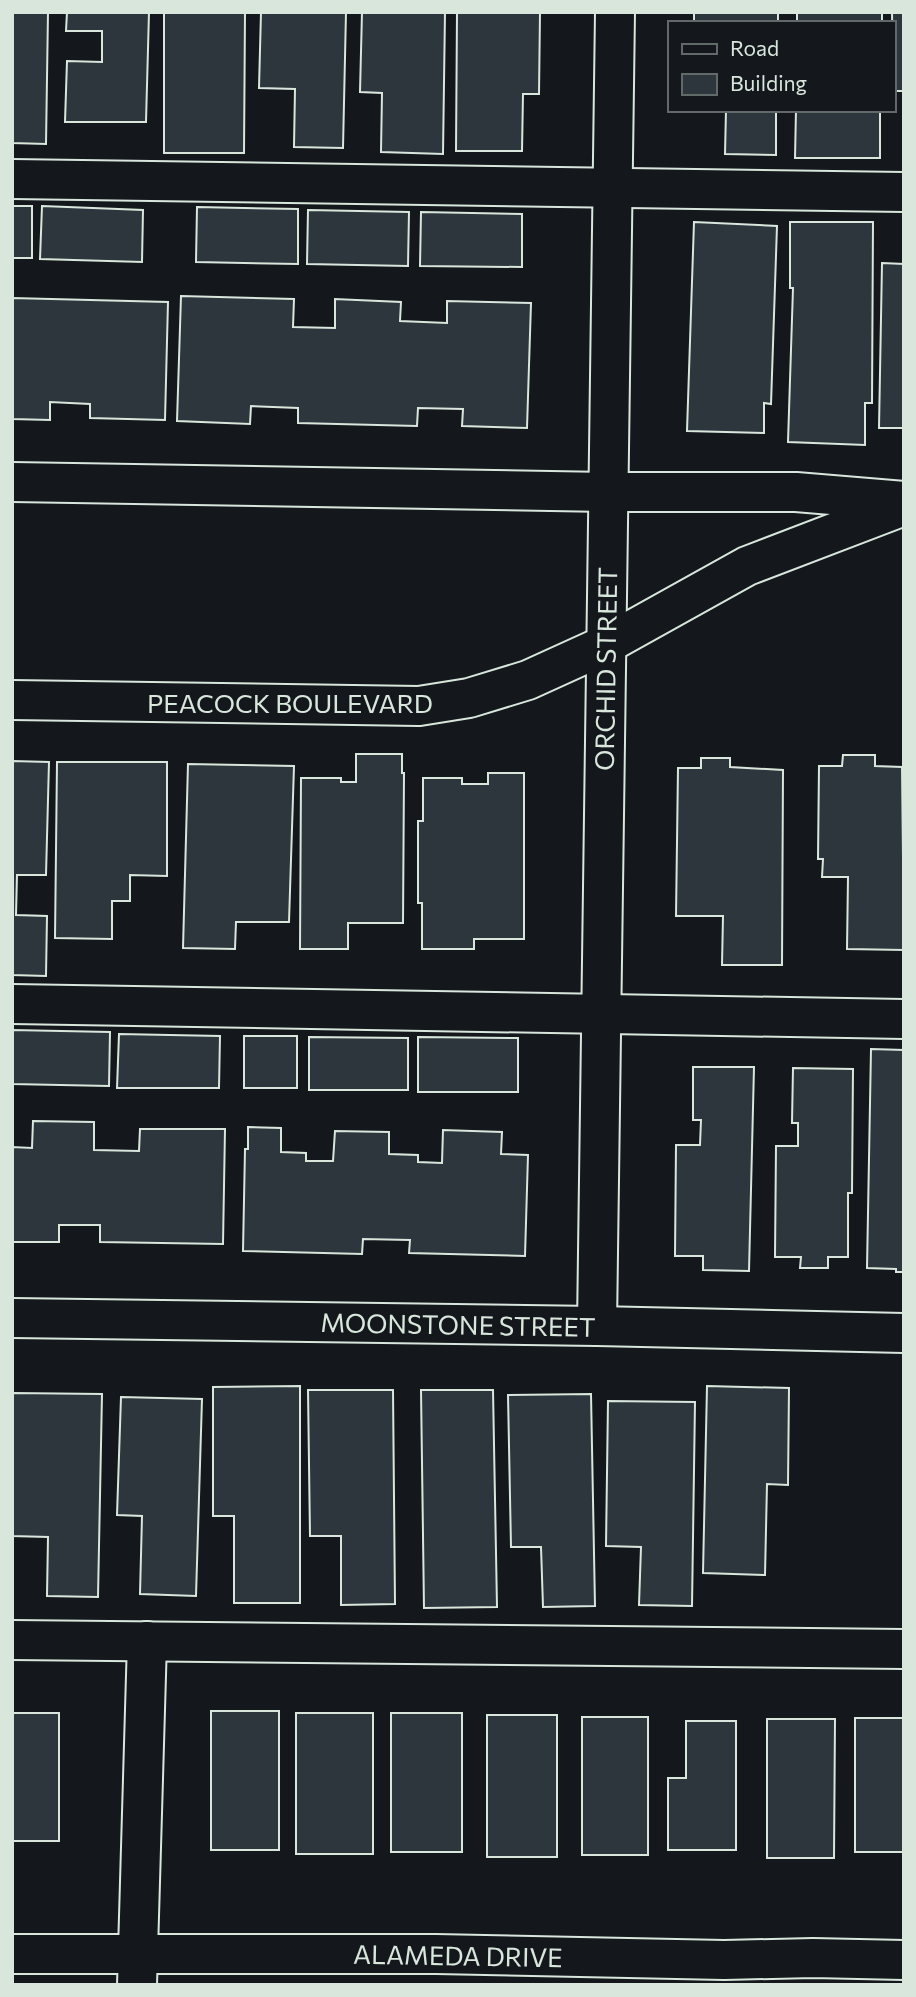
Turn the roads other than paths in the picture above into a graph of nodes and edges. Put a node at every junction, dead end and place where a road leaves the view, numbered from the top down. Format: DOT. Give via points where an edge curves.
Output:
graph roads {
  1 [pos="615,12"];
  2 [pos="12,179"];
  3 [pos="611,186"];
  4 [pos="904,192"];
  5 [pos="12,482"];
  6 [pos="607,492"];
  7 [pos="904,501"];
  8 [pos="904,506"];
  9 [pos="605,645"];
  10 [pos="12,700"];
  11 [pos="12,1004"];
  12 [pos="601,1013"];
  13 [pos="904,1019"];
  14 [pos="12,1318"];
  15 [pos="597,1326"];
  16 [pos="904,1333"];
  17 [pos="12,1640"];
  18 [pos="147,1641"];
  19 [pos="904,1649"];
  20 [pos="12,1954"];
  21 [pos="904,1960"];
  22 [pos="137,1969"];
  23 [pos="436,1969"];
  24 [pos="736,1972"];
  1 -- 3 [label="street, ORCHID STREET"];
  2 -- 3 [label="street"];
  3 -- 4 [label="street"];
  3 -- 6 [label="street, ORCHID STREET"];
  5 -- 6 [label="street"];
  6 -- 7 [label="street" via="796,492"];
  6 -- 9 [label="street, ORCHID STREET"];
  8 -- 9 [label="street, PEACOCK BOULEVARD" via="747,566"];
  9 -- 10 [label="street, PEACOCK BOULEVARD" via="528,680 469,698 419,706"];
  9 -- 12 [label="street, ORCHID STREET"];
  11 -- 12 [label="street"];
  12 -- 13 [label="street"];
  12 -- 15 [label="street, ORCHID STREET"];
  14 -- 15 [label="street, MOONSTONE STREET"];
  15 -- 16 [label="street, MOONSTONE STREET"];
  17 -- 18 [label="street"];
  18 -- 19 [label="street"];
  18 -- 22 [label="street"];
  20 -- 22 [label="street, ALAMEDA DRIVE"];
  21 -- 24 [label="street, ALAMEDA DRIVE" via="813,1958"];
  22 -- 23 [label="street, ALAMEDA DRIVE"];
  23 -- 24 [label="street, ALAMEDA DRIVE"];
}
